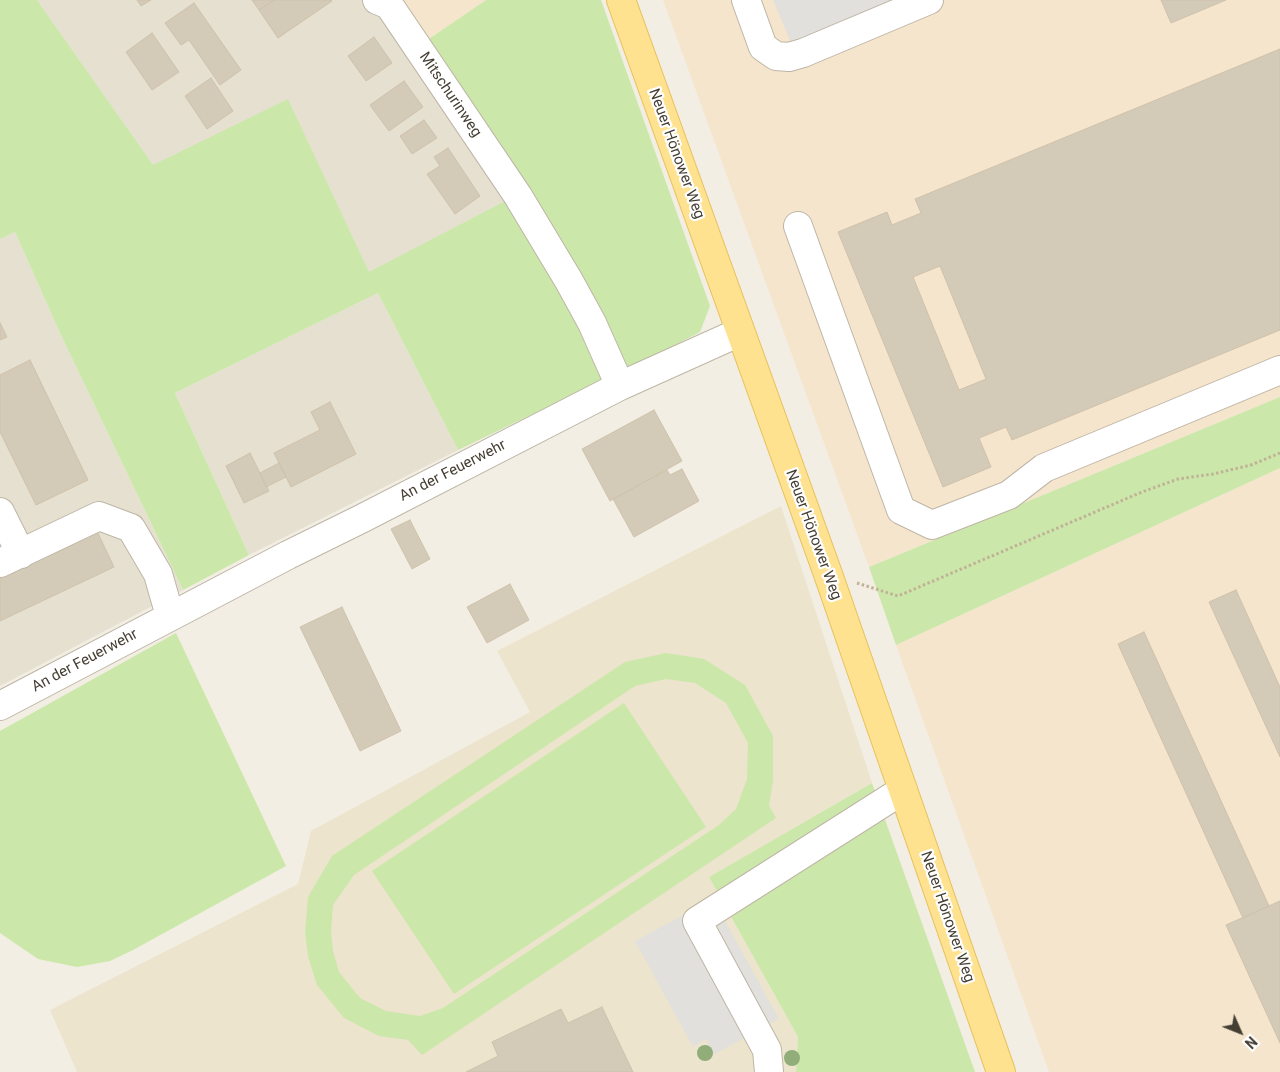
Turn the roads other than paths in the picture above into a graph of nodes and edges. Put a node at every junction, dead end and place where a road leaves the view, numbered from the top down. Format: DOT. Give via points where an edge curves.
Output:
graph roads {
  1 [pos="377,0"];
  2 [pos="621,0"];
  3 [pos="746,0"];
  4 [pos="929,0"];
  5 [pos="798,226"];
  6 [pos="740,332"];
  7 [pos="1280,370"];
  8 [pos="620,386"];
  9 [pos="0,512"];
  10 [pos="10,559"];
  11 [pos="170,616"];
  12 [pos="0,706"];
  13 [pos="903,790"];
  14 [pos="769,1072"];
  15 [pos="1001,1072"];
  1 -- 8 [label="street, Mitschurinweg" via="389,5 518,196 592,323"];
  2 -- 6 [label="main road, Neuer Hönower Weg"];
  3 -- 4 [label="street" via="763,47 776,56 789,57"];
  5 -- 7 [label="street" via="901,510 932,526 1008,495 1044,468"];
  6 -- 8 [label="street, An der Feuerwehr"];
  6 -- 13 [label="main road, Neuer Hönower Weg"];
  8 -- 11 [label="street, An der Feuerwehr"];
  9 -- 10 [label="street"];
  10 -- 11 [label="street" via="99,516 131,528 158,574"];
  11 -- 12 [label="street, An der Feuerwehr"];
  13 -- 14 [label="street" via="697,921 767,1050"];
  13 -- 15 [label="main road, Neuer Hönower Weg"];
}
